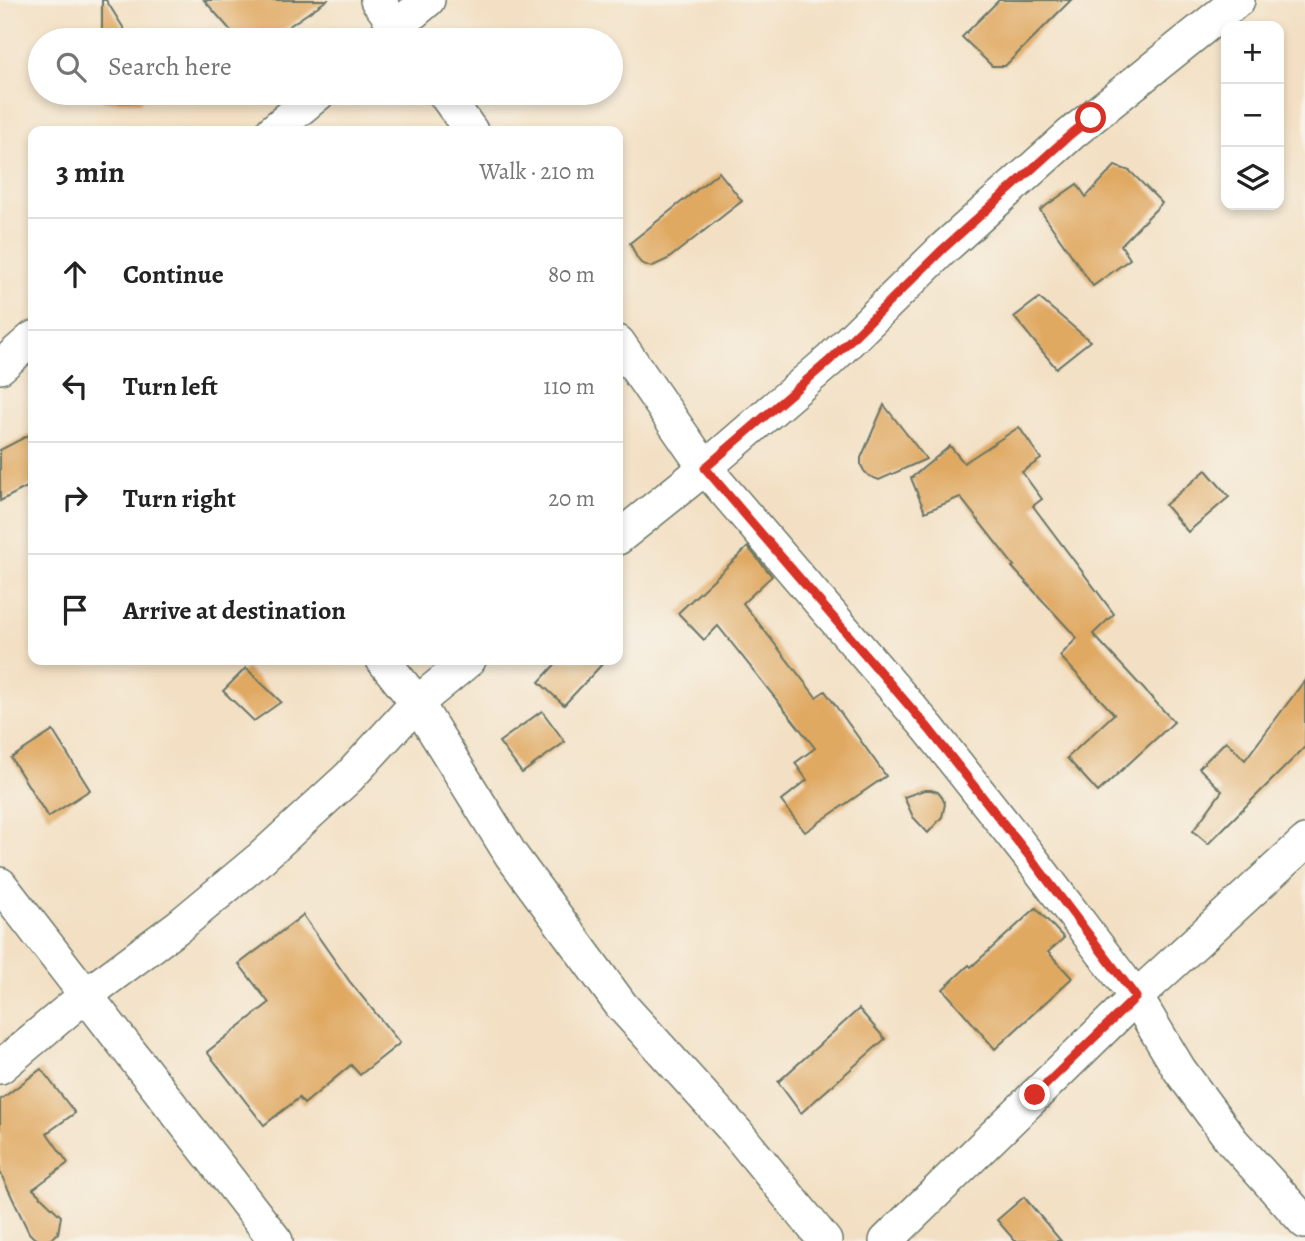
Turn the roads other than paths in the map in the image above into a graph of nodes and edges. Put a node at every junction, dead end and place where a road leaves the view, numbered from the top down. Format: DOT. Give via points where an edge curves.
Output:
graph roads {
  1 [pos="377,0"];
  2 [pos="428,0"];
  3 [pos="1238,0"];
  4 [pos="391,28"];
  5 [pos="402,28"];
  6 [pos="304,105"];
  7 [pos="453,105"];
  8 [pos="279,126"];
  9 [pos="467,126"];
  10 [pos="28,342"];
  11 [pos="623,349"];
  12 [pos="0,367"];
  13 [pos="705,468"];
  14 [pos="623,534"];
  15 [pos="387,665"];
  16 [pos="463,665"];
  17 [pos="417,703"];
  18 [pos="1305,842"];
  19 [pos="0,884"];
  20 [pos="86,995"];
  21 [pos="1136,997"];
  22 [pos="0,1067"];
  23 [pos="1305,1222"];
  24 [pos="276,1241"];
  25 [pos="825,1241"];
  26 [pos="886,1241"];
  1 -- 4 [label="street"];
  2 -- 5 [label="street"];
  3 -- 13 [label="street" via="1071,134 943,249 830,360"];
  6 -- 8 [label="street"];
  7 -- 9 [label="street"];
  10 -- 12 [label="street"];
  11 -- 13 [label="street"];
  13 -- 14 [label="street"];
  13 -- 21 [label="street" via="929,729"];
  15 -- 17 [label="street"];
  16 -- 17 [label="street"];
  17 -- 20 [label="street" via="349,777 262,857"];
  17 -- 25 [label="street" via="511,855 621,1005 737,1133"];
  18 -- 21 [label="street"];
  19 -- 20 [label="street"];
  20 -- 22 [label="street"];
  20 -- 24 [label="street"];
  21 -- 23 [label="street" via="1179,1069 1232,1141"];
  21 -- 26 [label="street"];
}
